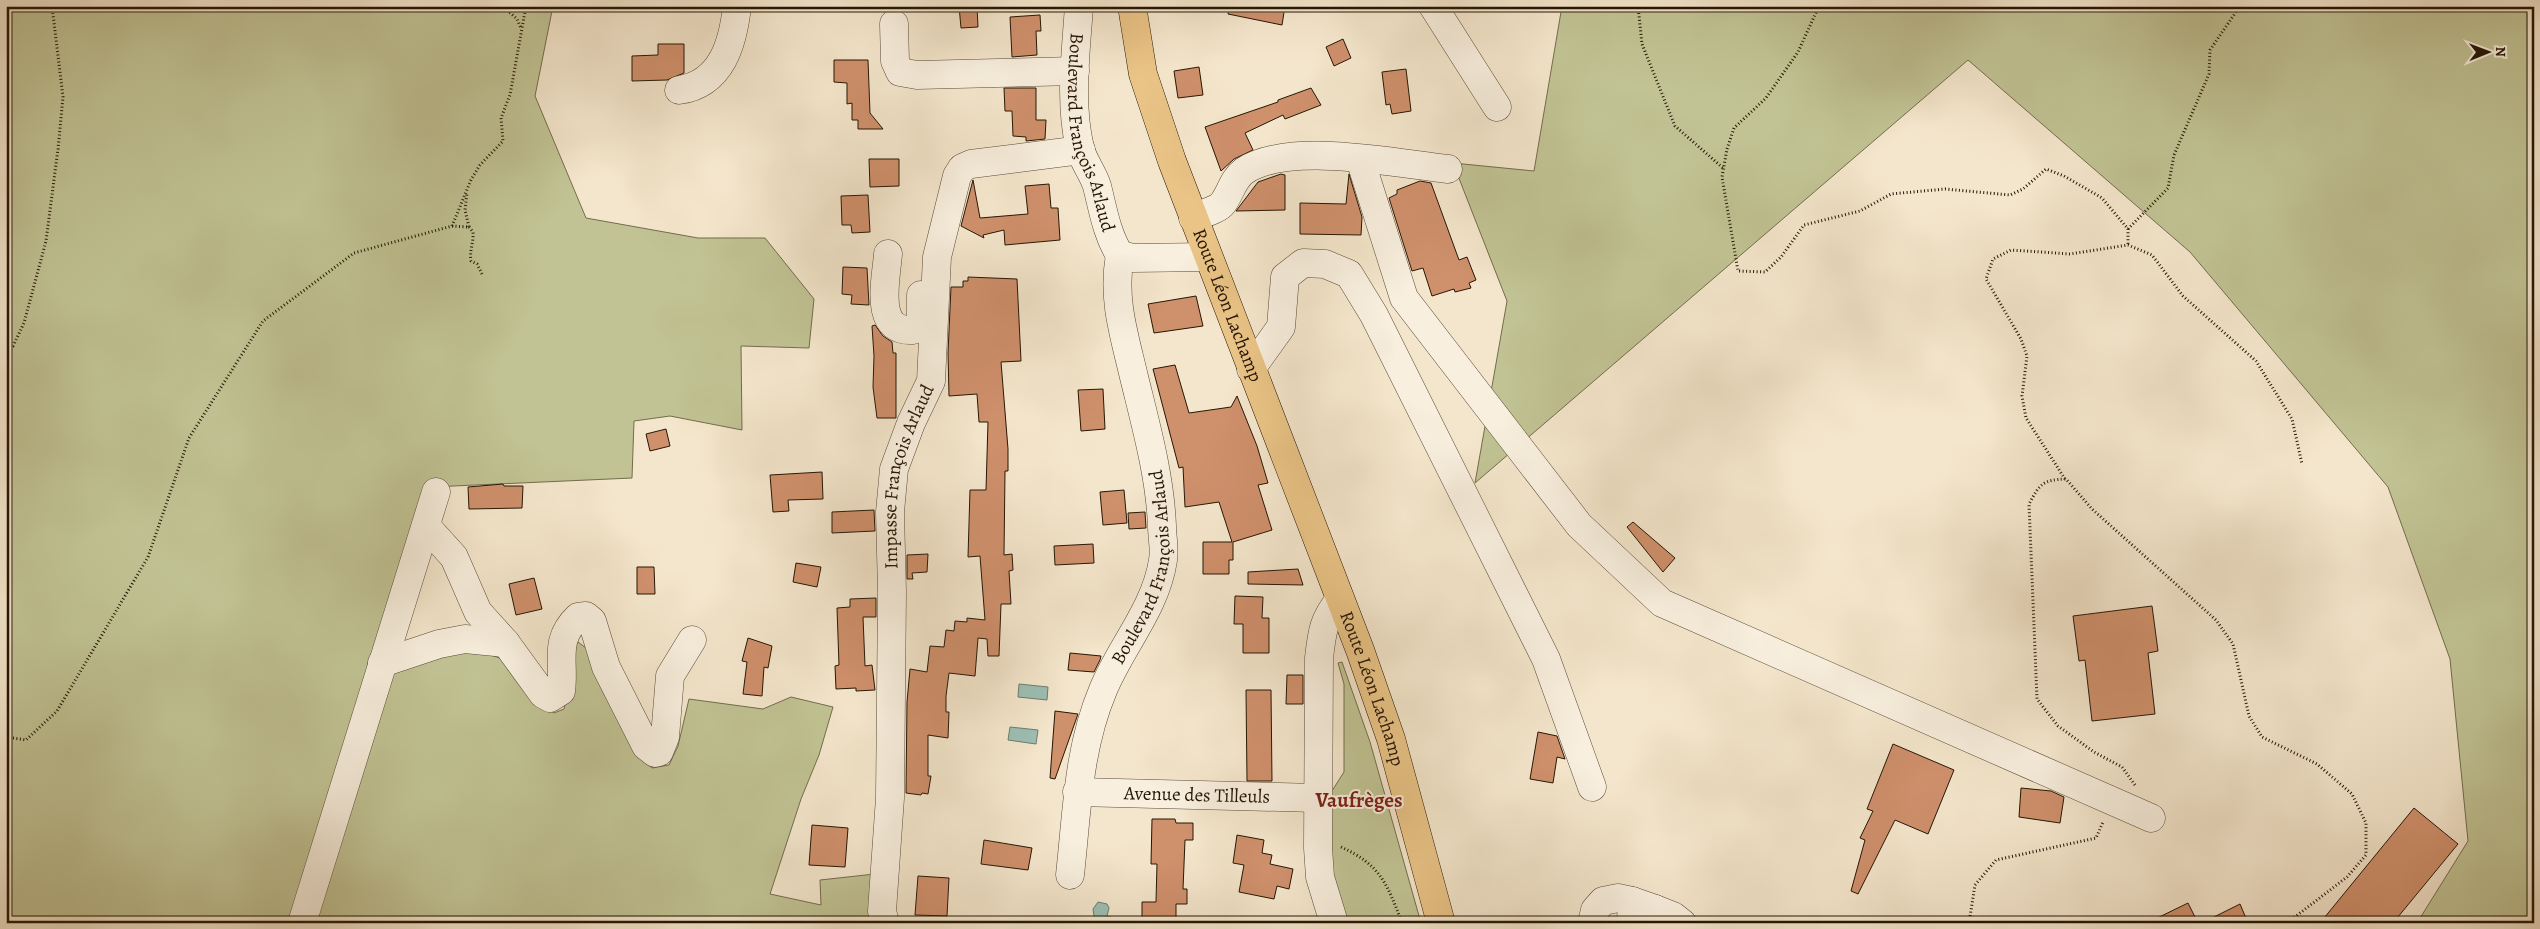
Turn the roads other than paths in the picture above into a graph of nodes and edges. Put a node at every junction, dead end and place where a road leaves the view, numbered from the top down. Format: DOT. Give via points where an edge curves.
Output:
graph roads {
  1 [pos="737,6"];
  2 [pos="1079,6"];
  3 [pos="1132,6"];
  4 [pos="1433,6"];
  5 [pos="894,24"];
  6 [pos="1075,71"];
  7 [pos="679,90"];
  8 [pos="1497,108"];
  9 [pos="1080,150"];
  10 [pos="1360,159"];
  11 [pos="1448,169"];
  12 [pos="1192,218"];
  13 [pos="888,254"];
  14 [pos="1120,255"];
  15 [pos="937,257"];
  16 [pos="1208,257"];
  17 [pos="1251,370"];
  18 [pos="436,492"];
  19 [pos="426,526"];
  20 [pos="1340,599"];
  21 [pos="692,640"];
  22 [pos="506,644"];
  23 [pos="382,662"];
  24 [pos="1592,787"];
  25 [pos="1077,792"];
  26 [pos="1317,795"];
  27 [pos="2151,818"];
  28 [pos="1070,875"];
  29 [pos="1644,914"];
  30 [pos="884,917"];
  31 [pos="302,923"];
  32 [pos="1334,923"];
  33 [pos="1441,923"];
  34 [pos="1592,923"];
  35 [pos="1682,923"];
  1 -- 7 [label="street" via="725,58 692,88"];
  2 -- 6 [label="street, Boulevard François Arlaud"];
  3 -- 12 [label="main road, Route Léon Lachamp" via="1143,74"];
  4 -- 8 [label="street"];
  5 -- 6 [label="street" via="894,61 900,72 917,75"];
  6 -- 9 [label="street, Boulevard François Arlaud"];
  9 -- 14 [label="street, Boulevard François Arlaud" via="1094,175 1112,244"];
  9 -- 15 [label="street, Impasse François Arlaud" via="971,164 962,168 957,176"];
  10 -- 11 [label="street"];
  10 -- 12 [label="street" via="1313,154 1274,158 1244,171 1233,182 1222,204"];
  10 -- 27 [label="street" via="1404,298 1579,525 1662,603"];
  12 -- 16 [label="main road, Route Léon Lachamp"];
  13 -- 15 [label="street" via="885,313 894,327 902,331 913,330 920,323 922,269 926,261"];
  14 -- 16 [label="street, Boulevard François Arlaud" via="1133,258"];
  14 -- 25 [label="street, Boulevard François Arlaud" via="1116,280 1122,332 1161,499 1163,559 1156,586 1138,625 1103,689 1084,748"];
  15 -- 30 [label="street, Impasse François Arlaud" via="931,381 894,469 890,512 892,699"];
  16 -- 17 [label="main road, Route Léon Lachamp"];
  17 -- 20 [label="main road, Route Léon Lachamp"];
  17 -- 24 [label="street" via="1281,327 1285,278 1303,263 1324,264 1349,274 1378,324 1546,659"];
  18 -- 19 [label="street"];
  19 -- 22 [label="street" via="454,557 478,612"];
  19 -- 23 [label="street"];
  20 -- 26 [label="street, Route Léon Lachamp" via="1323,627 1319,658"];
  20 -- 33 [label="main road, Route Léon Lachamp" via="1390,739"];
  21 -- 22 [label="street" via="670,676 665,737 659,752 655,753 646,746 606,667 592,621 586,616 578,617 563,637 561,692 550,698 537,687"];
  22 -- 23 [label="street" via="465,639"];
  23 -- 31 [label="street"];
  25 -- 26 [label="street, Avenue des Tilleuls"];
  25 -- 28 [label="street, Boulevard François Arlaud"];
  26 -- 32 [label="street, Route Léon Lachamp" via="1320,877"];
  29 -- 34 [label="street" via="1618,898 1603,901 1595,910"];
  29 -- 35 [label="street" via="1673,916"];
}
